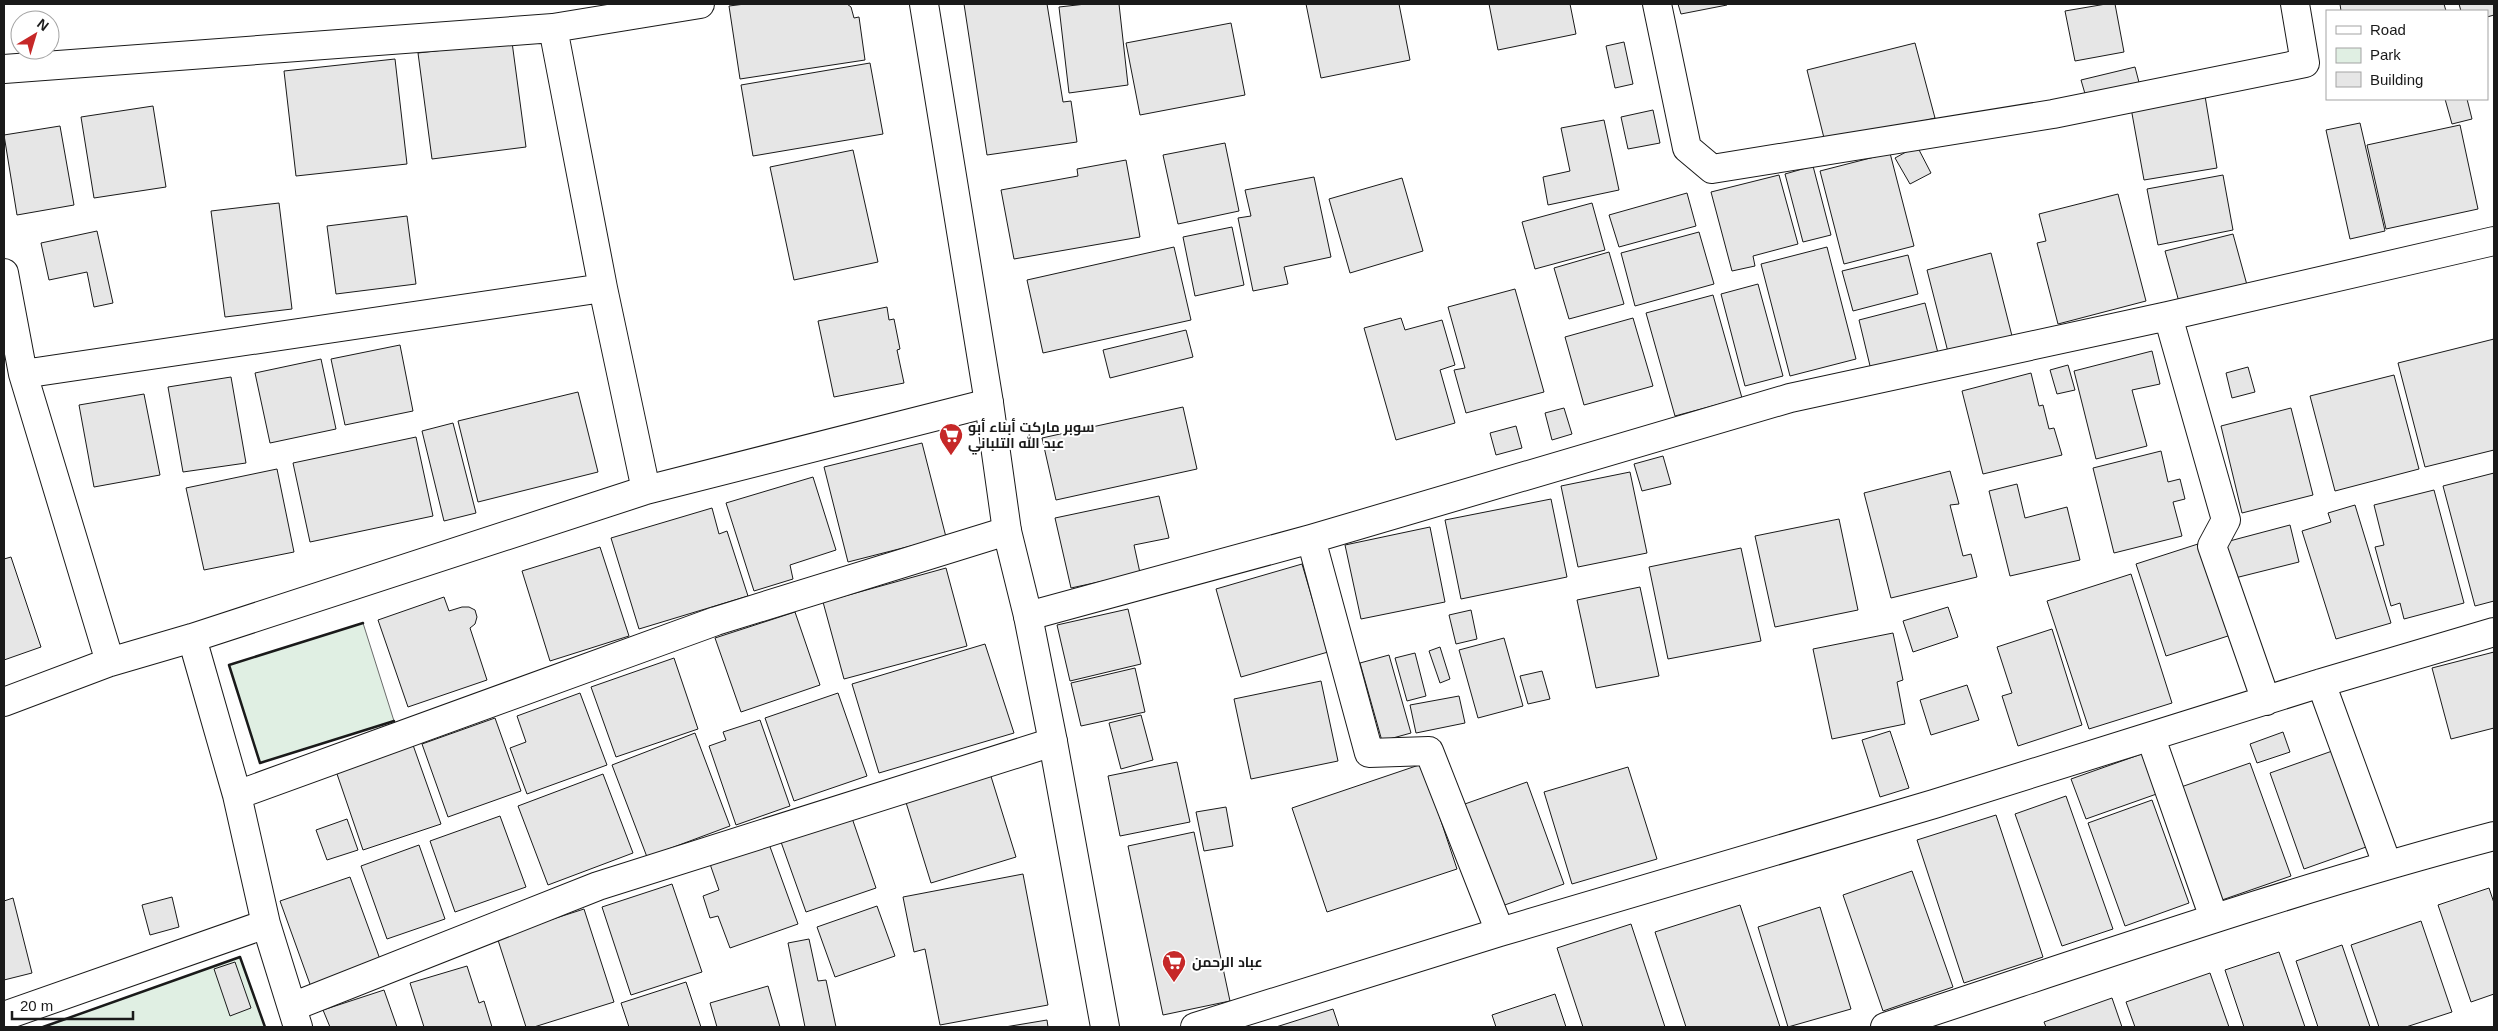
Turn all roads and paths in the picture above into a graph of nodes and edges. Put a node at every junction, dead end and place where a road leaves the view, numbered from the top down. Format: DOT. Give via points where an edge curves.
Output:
graph roads {
  1 [pos="700,4"];
  2 [pos="924,4"];
  3 [pos="1657,4"];
  4 [pos="2295,4"];
  5 [pos="553,28"];
  6 [pos="4,69"];
  7 [pos="2494,240"];
  8 [pos="4,273"];
  9 [pos="602,288"];
  10 [pos="2168,316"];
  11 [pos="23,374"];
  12 [pos="989,403"];
  13 [pos="646,490"];
  14 [pos="1007,531"];
  15 [pos="1311,539"];
  16 [pos="1028,616"];
  17 [pos="2494,632"];
  18 [pos="192,638"];
  19 [pos="110,662"];
  20 [pos="2321,683"];
  21 [pos="2266,701"];
  22 [pos="4,702"];
  23 [pos="2151,738"];
  24 [pos="1053,742"];
  25 [pos="237,795"];
  26 [pos="2494,836"];
  27 [pos="2387,864"];
  28 [pos="2214,918"];
  29 [pos="266,924"];
  30 [pos="1500,932"];
  31 [pos="4,1016"];
  32 [pos="295,1017"];
  33 [pos="1105,1027"];
  34 [pos="1195,1027"];
  35 [pos="1885,1027"];
  1 -- 5 [label="street"];
  2 -- 12 [label="street"];
  3 -- 4 [label="street" via="1687,148 1712,169 2053,114 2305,62"];
  5 -- 6 [label="street"];
  5 -- 9 [label="street"];
  7 -- 10 [label="street"];
  8 -- 11 [label="street"];
  9 -- 11 [label="street"];
  9 -- 13 [label="street"];
  10 -- 15 [label="street" via="1790,398"];
  10 -- 21 [label="street" via="2226,520 2212,546"];
  11 -- 19 [label="street"];
  12 -- 13 [label="street"];
  12 -- 14 [label="street"];
  13 -- 18 [label="street"];
  14 -- 16 [label="street"];
  14 -- 25 [label="street" via="716,622"];
  15 -- 16 [label="street"];
  15 -- 30 [label="street" via="1369,753 1429,751"];
  16 -- 24 [label="street"];
  17 -- 20 [label="street"];
  18 -- 19 [label="street"];
  18 -- 25 [label="street"];
  19 -- 22 [label="street"];
  20 -- 21 [label="street"];
  20 -- 27 [label="street"];
  21 -- 23 [label="street"];
  23 -- 28 [label="street"];
  23 -- 30 [label="street"];
  24 -- 32 [label="street" via="598,886"];
  24 -- 33 [label="street"];
  25 -- 29 [label="street"];
  26 -- 27 [label="street"];
  27 -- 28 [label="street"];
  28 -- 35 [label="street"];
  29 -- 31 [label="street"];
  29 -- 32 [label="street"];
  30 -- 34 [label="street"];
}
